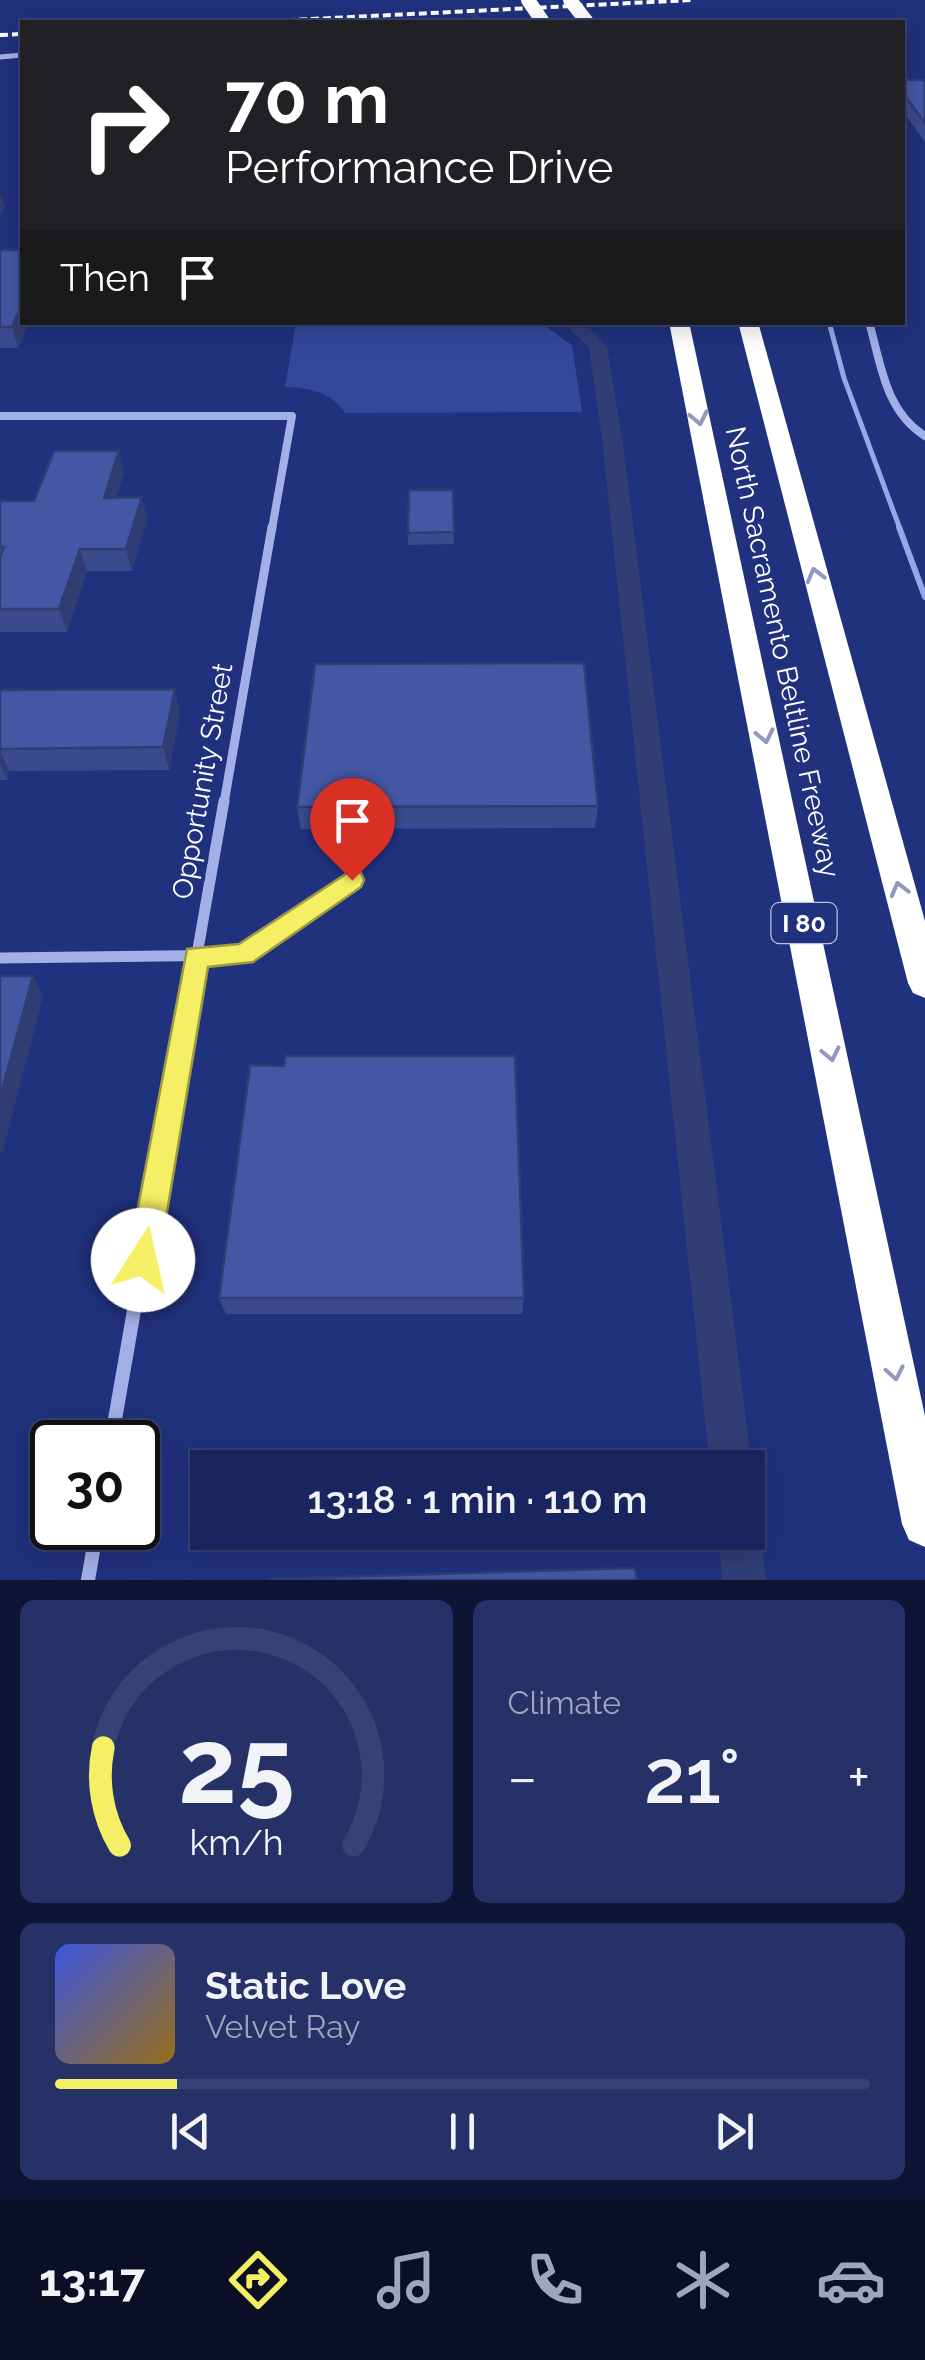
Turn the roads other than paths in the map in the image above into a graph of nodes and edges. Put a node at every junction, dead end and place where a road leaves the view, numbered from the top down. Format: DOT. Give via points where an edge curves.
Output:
graph roads {
  1 [pos="570,0"];
  2 [pos="585,20"];
  3 [pos="680,325"];
  4 [pos="749,325"];
  5 [pos="871,325"];
  6 [pos="0,416"];
  7 [pos="925,436"];
  8 [pos="352,880"];
  9 [pos="196,957"];
  10 [pos="0,958"];
  11 [pos="925,983"];
  12 [pos="115,1420"];
  13 [pos="925,1524"];
  14 [pos="93,1550"];
  15 [pos="88,1580"];
  1 -- 2 [label="highway, bridge"];
  3 -- 13 [label="highway, North Sacramento Beltline Freeway / I 80, one-way"];
  11 -- 4 [label="highway, North Sacramento Beltline Freeway, one-way"];
  5 -- 7 [label="street" via="896,412"];
  6 -- 9 [label="street, Opportunity Street" via="292,416"];
  8 -- 9 [label="street" via="244,955"];
  9 -- 10 [label="street"];
  9 -- 12 [label="street, Opportunity Street"];
  14 -- 15 [label="street"];
}
